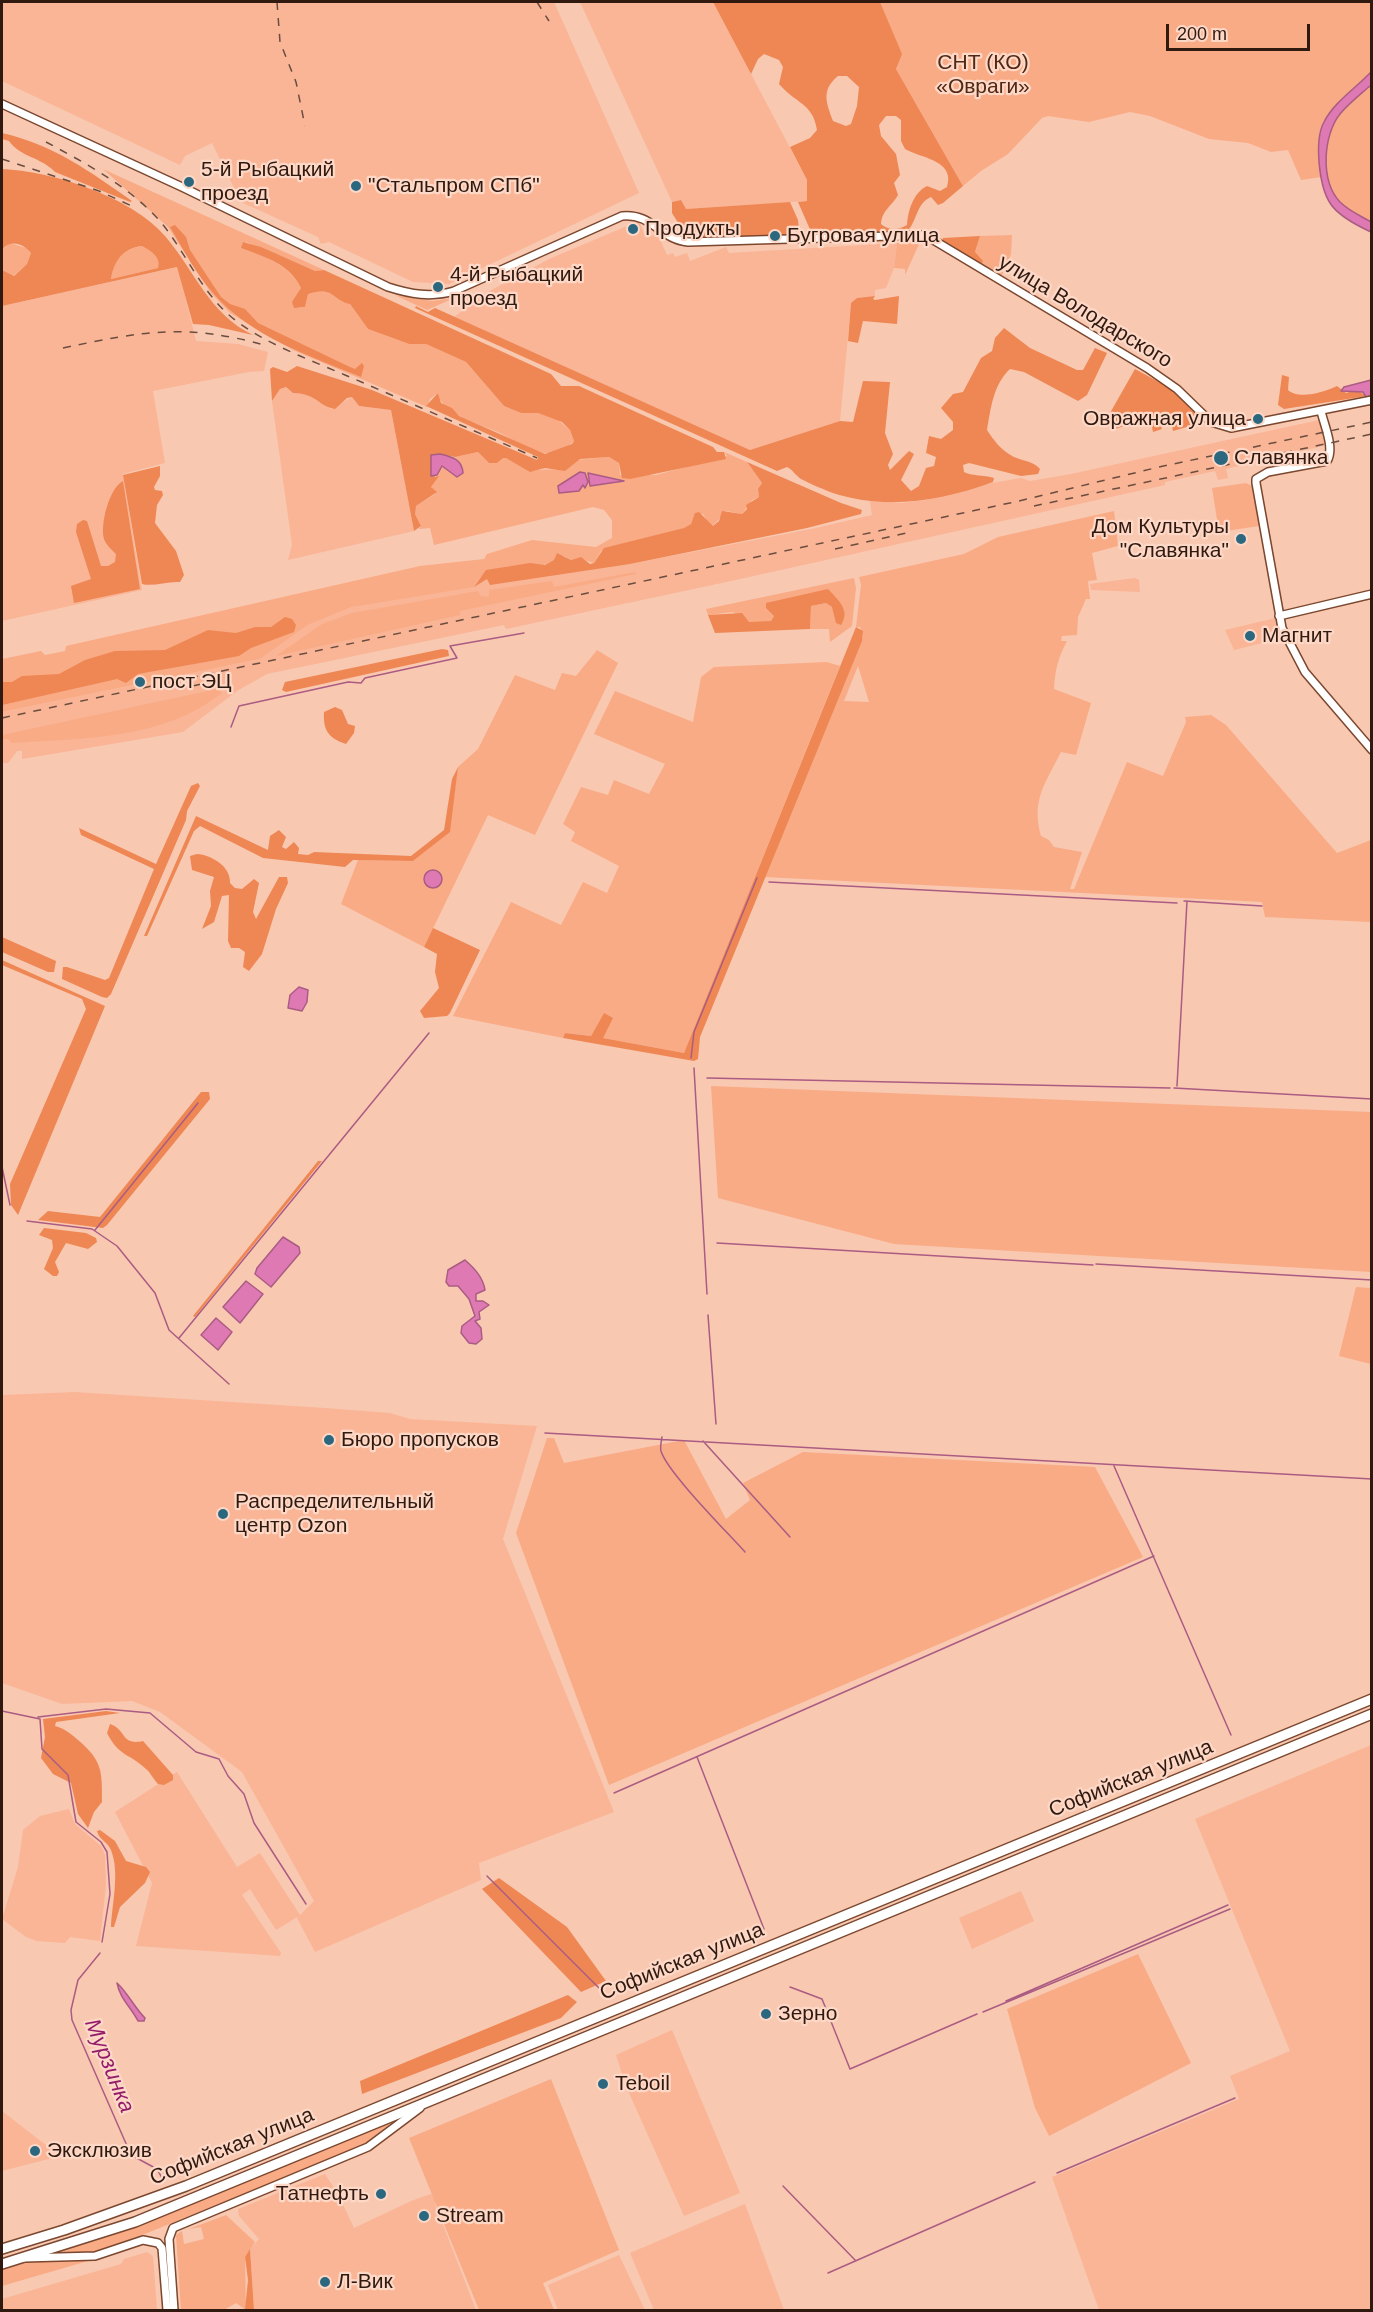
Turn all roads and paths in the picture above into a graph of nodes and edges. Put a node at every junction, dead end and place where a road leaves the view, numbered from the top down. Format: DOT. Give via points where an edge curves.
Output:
graph roads {
  1 [pos="2,104"];
  2 [pos="1368,400"];
  3 [pos="1321,411"];
  4 [pos="1371,594"];
  5 [pos="1278,616"];
  6 [pos="1371,750"];
  7 [pos="1371,1699"];
  8 [pos="1371,1714"];
  9 [pos="429,2101"];
  10 [pos="2,2249"];
  11 [pos="21,2258"];
  12 [pos="2,2264"];
  13 [pos="167,2310"];
  14 [pos="174,2310"];
  1 -- 3 [label="street, улица Володарского" via="388,287 415,295 454,291 615,218 631,215 645,218 675,239 701,242 925,235 1147,368 1222,428"];
  2 -- 3 [label="street"];
  3 -- 5 [label="street" via="1329,443 1327,461 1268,472 1256,479"];
  4 -- 5 [label="street"];
  5 -- 6 [label="street" via="1305,672"];
  7 -- 10 [label="main road, Софийская улица" via="186,2186"];
  8 -- 9 [label="main road, Софийская улица"];
  9 -- 11 [label="main road, Софийская улица" via="135,2222"];
  9 -- 14 [label="street, Софийская улица" via="368,2147 173,2228 169,2239"];
  11 -- 12 [label="main road, Софийская улица"];
  11 -- 13 [label="street, Софийская улица" via="94,2256 143,2240 158,2243 162,2248"];
}
